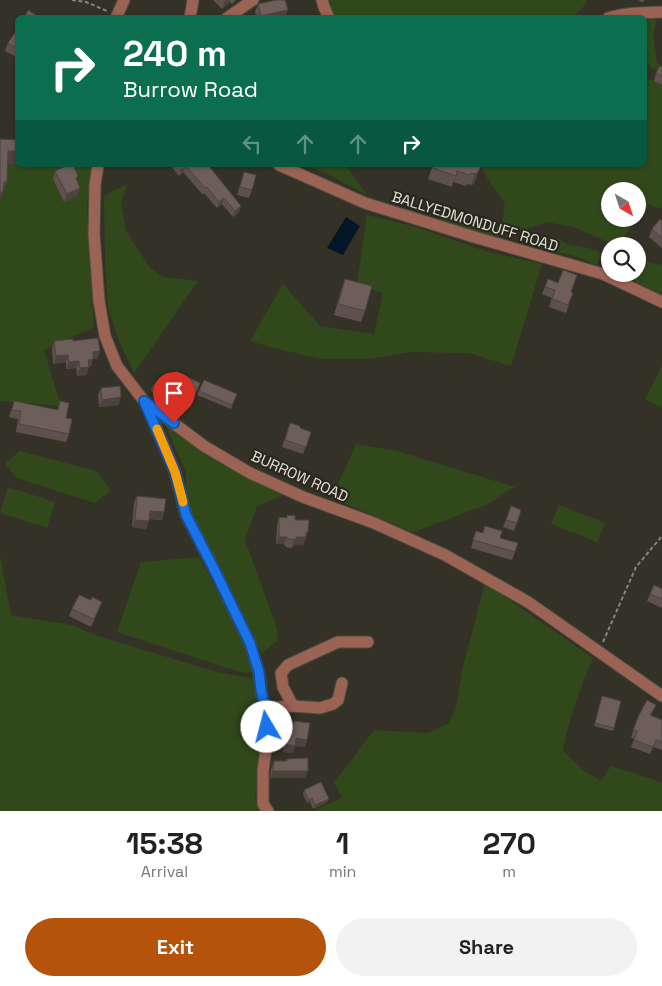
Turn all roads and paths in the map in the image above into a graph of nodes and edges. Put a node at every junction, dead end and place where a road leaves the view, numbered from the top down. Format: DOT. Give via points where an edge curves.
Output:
graph roads {
  1 [pos="72,0"];
  2 [pos="124,0"];
  3 [pos="193,0"];
  4 [pos="253,0"];
  5 [pos="322,0"];
  6 [pos="662,12"];
  7 [pos="114,15"];
  8 [pos="116,15"];
  9 [pos="190,15"];
  10 [pos="231,15"];
  11 [pos="328,15"];
  12 [pos="618,15"];
  13 [pos="98,167"];
  14 [pos="284,167"];
  15 [pos="662,302"];
  16 [pos="144,401"];
  17 [pos="662,536"];
  18 [pos="368,642"];
  19 [pos="599,652"];
  20 [pos="342,684"];
  21 [pos="662,696"];
  22 [pos="293,706"];
  23 [pos="265,708"];
  24 [pos="268,811"];
  1 -- 7 [label="path" via="86,2"];
  2 -- 8 [label="street"];
  3 -- 9 [label="street"];
  4 -- 10 [label="street"];
  5 -- 11 [label="street"];
  6 -- 12 [label="street"];
  13 -- 16 [label="street, BURROW ROAD" via="94,234 105,336 118,366"];
  14 -- 15 [label="street, BALLYEDMONDUFF ROAD" via="365,203 603,274"];
  16 -- 19 [label="street, BURROW ROAD" via="204,446 250,472 445,555 528,602"];
  16 -- 23 [label="street" via="175,472 186,515 250,643"];
  17 -- 19 [label="path" via="636,567"];
  18 -- 22 [label="street" via="338,642 288,665 282,673 282,680"];
  19 -- 21 [label="street, BURROW ROAD"];
  20 -- 22 [label="street" via="334,704 320,708"];
  22 -- 23 [label="street"];
  23 -- 24 [label="street" via="263,804"];
}
